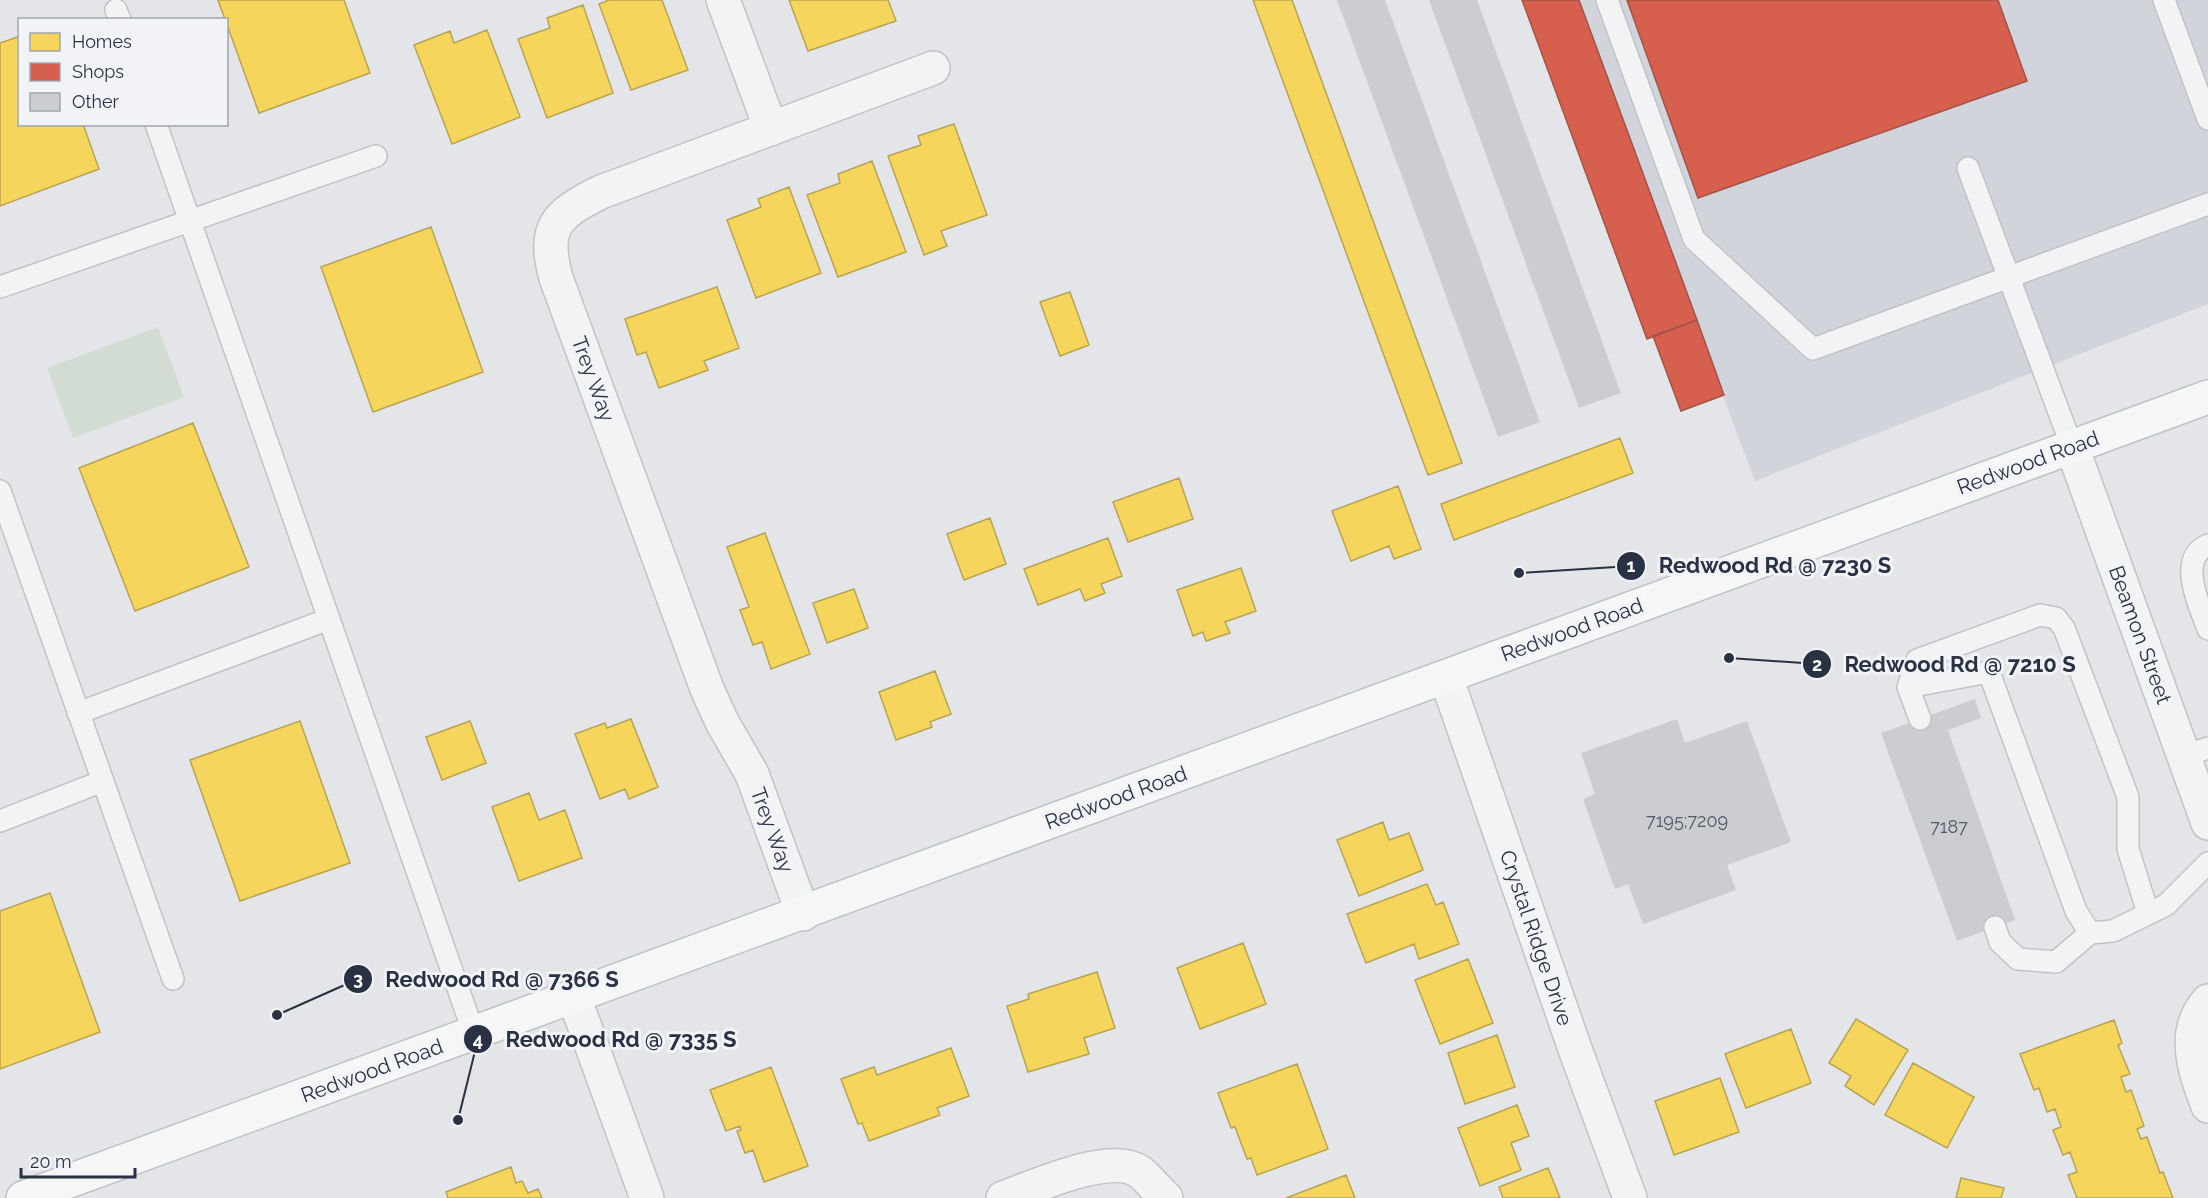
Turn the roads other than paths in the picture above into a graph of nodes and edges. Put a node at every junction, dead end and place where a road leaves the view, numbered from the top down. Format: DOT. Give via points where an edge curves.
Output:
graph roads {
  1 [pos="723,0"];
  2 [pos="1607,0"];
  3 [pos="2164,0"];
  4 [pos="933,68"];
  5 [pos="2208,119"];
  6 [pos="157,126"];
  7 [pos="771,129"];
  8 [pos="376,156"];
  9 [pos="1968,168"];
  10 [pos="2208,204"];
  11 [pos="189,219"];
  12 [pos="2008,278"];
  13 [pos="0,287"];
  14 [pos="2208,397"];
  15 [pos="2072,447"];
  16 [pos="0,491"];
  17 [pos="2208,545"];
  18 [pos="329,619"];
  19 [pos="2208,629"];
  20 [pos="1446,677"];
  21 [pos="1908,687"];
  22 [pos="78,713"];
  23 [pos="1920,719"];
  24 [pos="2196,752"];
  25 [pos="103,781"];
  26 [pos="0,820"];
  27 [pos="2208,823"];
  28 [pos="2208,863"];
  29 [pos="2148,913"];
  30 [pos="803,914"];
  31 [pos="1995,927"];
  32 [pos="2090,933"];
  33 [pos="173,979"];
  34 [pos="574,997"];
  35 [pos="2208,1001"];
  36 [pos="474,1034"];
  37 [pos="2208,1106"];
  38 [pos="23,1198"];
  39 [pos="647,1198"];
  40 [pos="1003,1198"];
  41 [pos="1166,1198"];
  42 [pos="1630,1198"];
  1 -- 7 [label="street"];
  2 -- 12 [label="lane" via="1694,239 1813,349"];
  3 -- 5 [label="lane"];
  4 -- 7 [label="street, Trey Way"];
  6 -- 11 [label="lane"];
  7 -- 30 [label="street, Trey Way" via="584,200 556,221 550,248 556,278 707,689 752,774"];
  8 -- 11 [label="lane"];
  9 -- 12 [label="lane"];
  10 -- 12 [label="lane"];
  11 -- 13 [label="lane"];
  11 -- 18 [label="lane"];
  12 -- 15 [label="lane"];
  14 -- 15 [label="main road, Redwood Road"];
  15 -- 20 [label="main road, Redwood Road"];
  15 -- 24 [label="street, Beamon Street"];
  16 -- 22 [label="lane"];
  17 -- 19 [label="lane" via="2193,561 2192,584"];
  18 -- 22 [label="lane"];
  18 -- 36 [label="lane"];
  20 -- 30 [label="main road, Redwood Road"];
  20 -- 42 [label="street, Crystal Ridge Drive"];
  21 -- 23 [label="lane"];
  21 -- 29 [label="lane" via="1917,660 2040,615 2056,618 2064,628 2128,797 2128,849"];
  21 -- 32 [label="lane" via="1989,672 2076,911"];
  22 -- 25 [label="lane"];
  24 -- 27 [label="street, Beamon Street"];
  25 -- 26 [label="lane"];
  25 -- 33 [label="lane"];
  28 -- 29 [label="lane" via="2166,904"];
  29 -- 32 [label="lane" via="2113,931"];
  30 -- 34 [label="main road, Redwood Road"];
  31 -- 32 [label="lane" via="2000,942 2018,959 2056,962"];
  34 -- 36 [label="main road, Redwood Road"];
  34 -- 39 [label="street"];
  35 -- 37 [label="street" via="2199,1011 2191,1039 2194,1069"];
  36 -- 38 [label="main road, Redwood Road"];
  40 -- 41 [label="street" via="1107,1164 1138,1170"];
}
